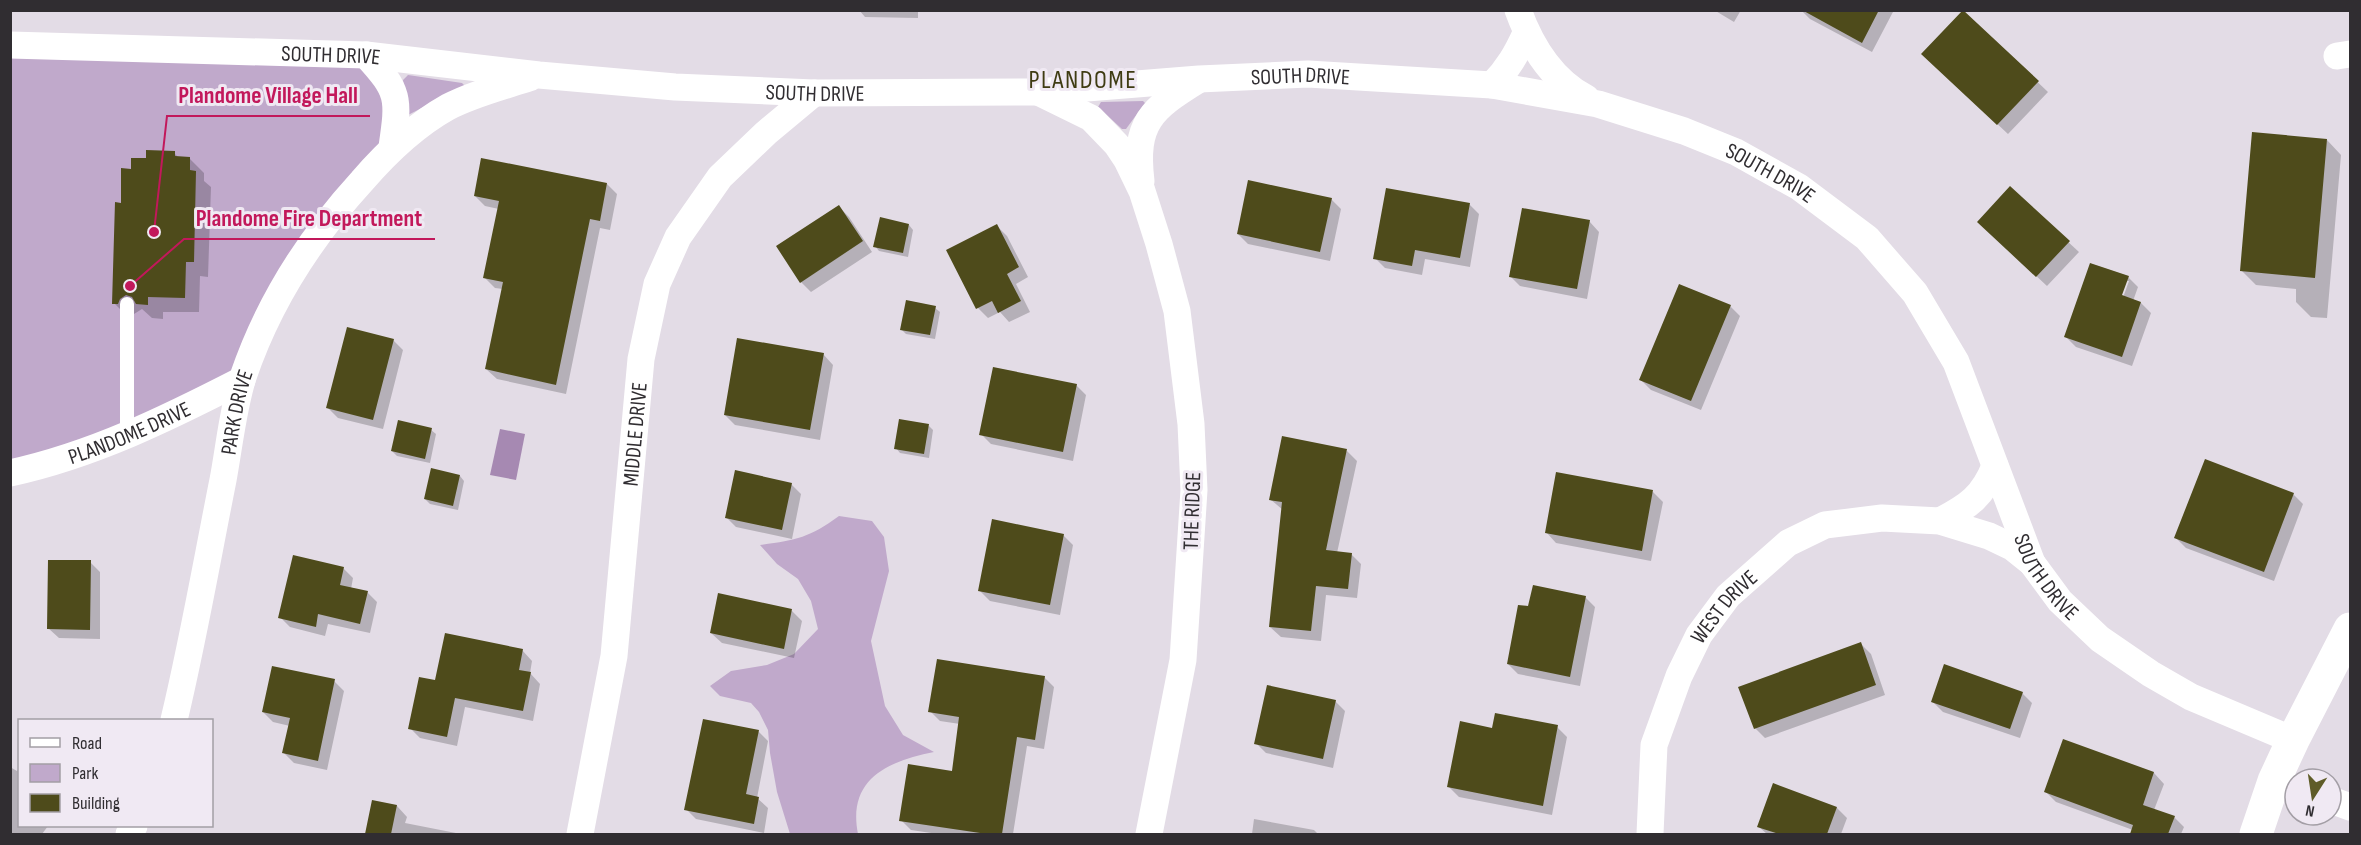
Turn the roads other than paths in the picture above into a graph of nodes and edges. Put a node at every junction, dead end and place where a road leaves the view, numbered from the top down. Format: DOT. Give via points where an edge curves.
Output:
graph roads {
  1 [pos="1522,22"];
  2 [pos="10,45"];
  3 [pos="366,55"];
  4 [pos="539,75"];
  5 [pos="1199,79"];
  6 [pos="1492,85"];
  7 [pos="1037,92"];
  8 [pos="814,93"];
  9 [pos="1598,104"];
  10 [pos="392,147"];
  11 [pos="1142,191"];
  12 [pos="127,304"];
  13 [pos="242,380"];
  14 [pos="127,435"];
  15 [pos="1995,466"];
  16 [pos="10,473"];
  17 [pos="1940,521"];
  18 [pos="2032,563"];
  19 [pos="2350,628"];
  20 [pos="174,719"];
  21 [pos="2293,740"];
  22 [pos="2288,767"];
  23 [pos="2283,788"];
  24 [pos="580,834"];
  25 [pos="1149,834"];
  26 [pos="1650,834"];
  27 [pos="2256,834"];
  1 -- 6 [label="street" via="1514,60"];
  1 -- 9 [label="street" via="1559,79"];
  2 -- 3 [label="street, SOUTH DRIVE"];
  3 -- 4 [label="street, SOUTH DRIVE"];
  3 -- 10 [label="street" via="393,88 396,121"];
  4 -- 8 [label="street, SOUTH DRIVE" via="675,87"];
  4 -- 10 [label="street, PARK DRIVE" via="448,107"];
  5 -- 6 [label="street, SOUTH DRIVE" via="1308,74"];
  5 -- 7 [label="street, SOUTH DRIVE"];
  5 -- 11 [label="street, THE RIDGE" via="1154,112 1144,127 1138,159"];
  6 -- 9 [label="street, SOUTH DRIVE"];
  7 -- 8 [label="street, SOUTH DRIVE"];
  7 -- 11 [label="street, THE RIDGE" via="1091,118 1104,130 1127,160"];
  8 -- 24 [label="street, MIDDLE DRIVE" via="720,177 678,237 657,284 641,359 614,656"];
  9 -- 15 [label="street, SOUTH DRIVE" via="1736,152 1799,187 1867,238 1915,293 1956,362"];
  10 -- 13 [label="street, PARK DRIVE" via="306,249 282,287"];
  11 -- 25 [label="street, THE RIDGE" via="1177,311 1191,424 1194,490 1183,660"];
  12 -- 14 [label="lane"];
  13 -- 14 [label="street, PLANDOME DRIVE"];
  13 -- 20 [label="street, PARK DRIVE"];
  14 -- 16 [label="street, PLANDOME DRIVE" via="48,465"];
  15 -- 17 [label="street" via="1974,500"];
  15 -- 18 [label="street, SOUTH DRIVE"];
  17 -- 18 [label="street, WEST DRIVE" via="1989,536"];
  17 -- 26 [label="street, WEST DRIVE" via="1882,518 1825,525 1788,543 1728,596 1694,645 1654,745"];
  18 -- 21 [label="street, SOUTH DRIVE" via="2060,601 2100,639 2192,697"];
  19 -- 21 [label="main road"];
  21 -- 22 [label="main road"];
  23 -- 27 [label="main road"];
}
